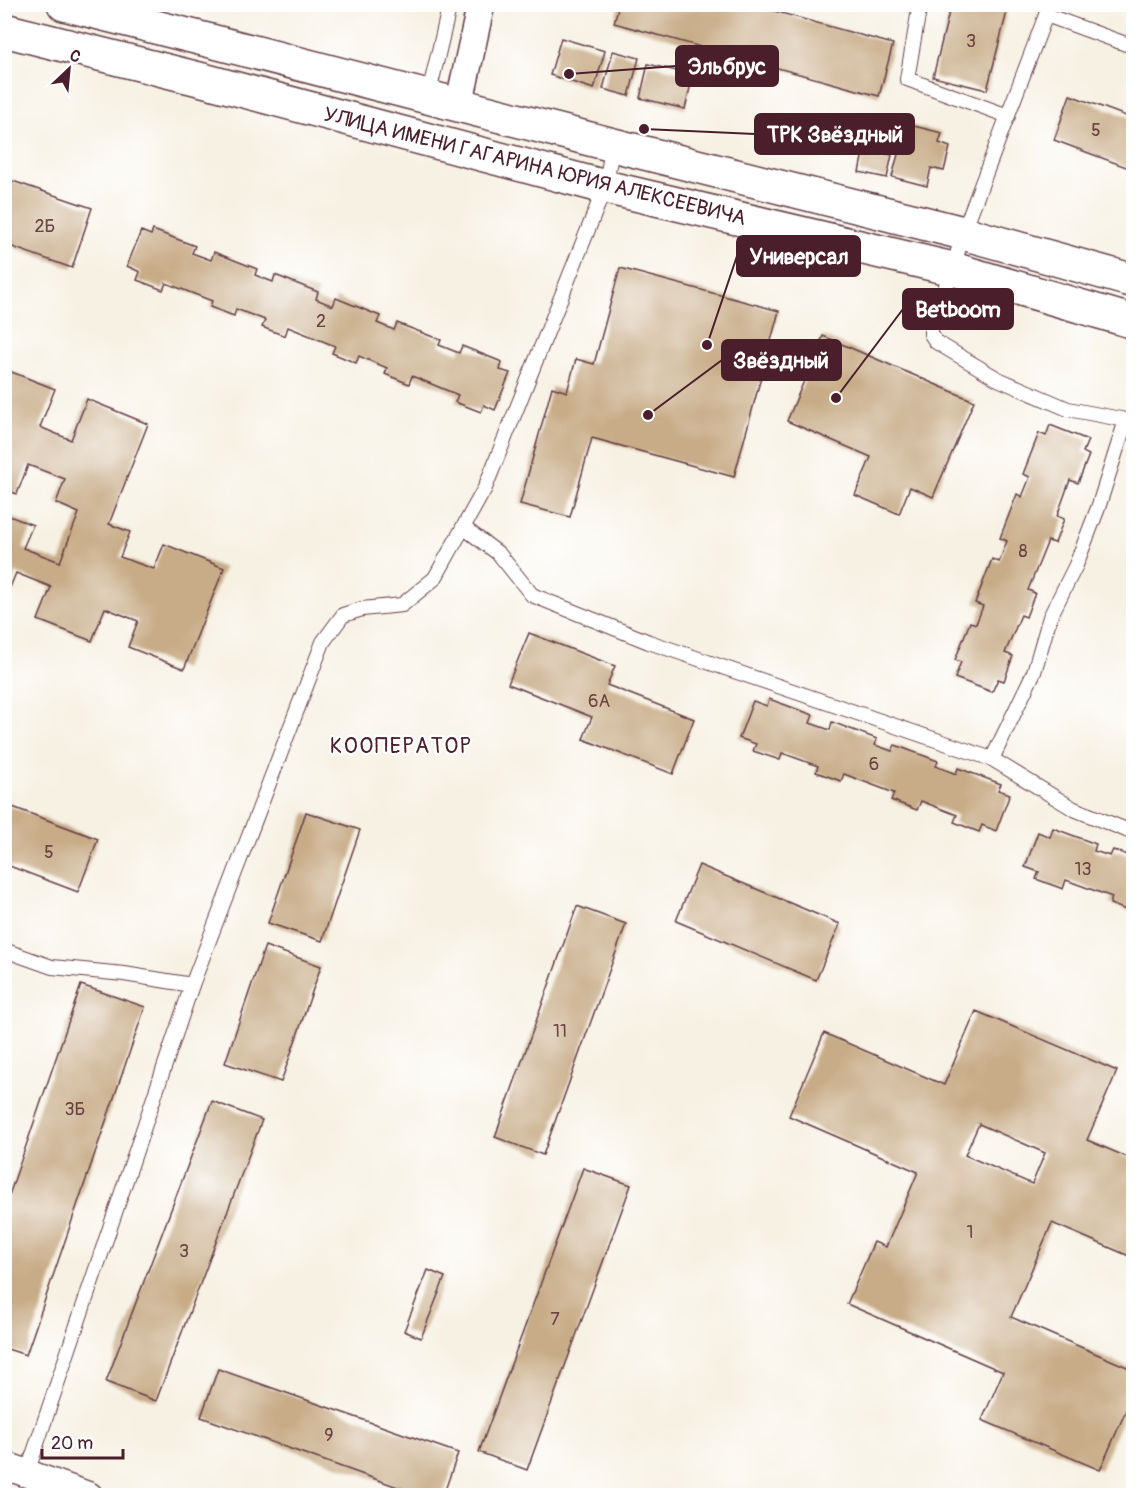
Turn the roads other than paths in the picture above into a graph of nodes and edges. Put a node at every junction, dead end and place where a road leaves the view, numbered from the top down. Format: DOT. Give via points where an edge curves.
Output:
graph roads {
  1 [pos="64,4"];
  2 [pos="450,4"];
  3 [pos="481,4"];
  4 [pos="920,4"];
  5 [pos="1047,10"];
  6 [pos="4,30"];
  7 [pos="1134,47"];
  8 [pos="443,101"];
  9 [pos="1008,116"];
  10 [pos="613,145"];
  11 [pos="605,186"];
  12 [pos="963,233"];
  13 [pos="953,269"];
  14 [pos="1134,281"];
  15 [pos="1134,322"];
  16 [pos="1130,422"];
  17 [pos="463,527"];
  18 [pos="992,759"];
  19 [pos="1134,833"];
  20 [pos="4,950"];
  21 [pos="192,985"];
  22 [pos="16,1469"];
  23 [pos="80,1494"];
  1 -- 8 [label="street, УЛИЦА ИМЕНИ ГАГАРИНА ЮРИЯ АЛЕКСЕЕВИЧА"];
  2 -- 8 [label="lane"];
  3 -- 8 [label="street"];
  4 -- 9 [label="lane" via="907,79"];
  5 -- 7 [label="lane"];
  5 -- 9 [label="lane"];
  6 -- 11 [label="street, УЛИЦА ИМЕНИ ГАГАРИНА ЮРИЯ АЛЕКСЕЕВИЧА"];
  8 -- 10 [label="street, УЛИЦА ИМЕНИ ГАГАРИНА ЮРИЯ АЛЕКСЕЕВИЧА"];
  9 -- 12 [label="lane"];
  10 -- 11 [label="lane"];
  10 -- 12 [label="street, УЛИЦА ИМЕНИ ГАГАРИНА ЮРИЯ АЛЕКСЕЕВИЧА"];
  11 -- 13 [label="street, УЛИЦА ИМЕНИ ГАГАРИНА ЮРИЯ АЛЕКСЕЕВИЧА"];
  11 -- 17 [label="lane" via="485,488"];
  12 -- 13 [label="lane"];
  12 -- 14 [label="street, УЛИЦА ИМЕНИ ГАГАРИНА ЮРИЯ АЛЕКСЕЕВИЧА"];
  13 -- 15 [label="street, УЛИЦА ИМЕНИ ГАГАРИНА ЮРИЯ АЛЕКСЕЕВИЧА"];
  13 -- 16 [label="lane" via="931,323 936,342 998,379 1068,409"];
  16 -- 18 [label="lane" via="1076,566 1050,617 1034,672"];
  17 -- 18 [label="lane" via="499,554 532,595 649,642"];
  17 -- 21 [label="lane" via="435,578 402,605 343,615 323,642"];
  18 -- 19 [label="lane" via="1074,809"];
  20 -- 21 [label="lane" via="52,967"];
  21 -- 22 [label="lane"];
  22 -- 23 [label="street"];
}
